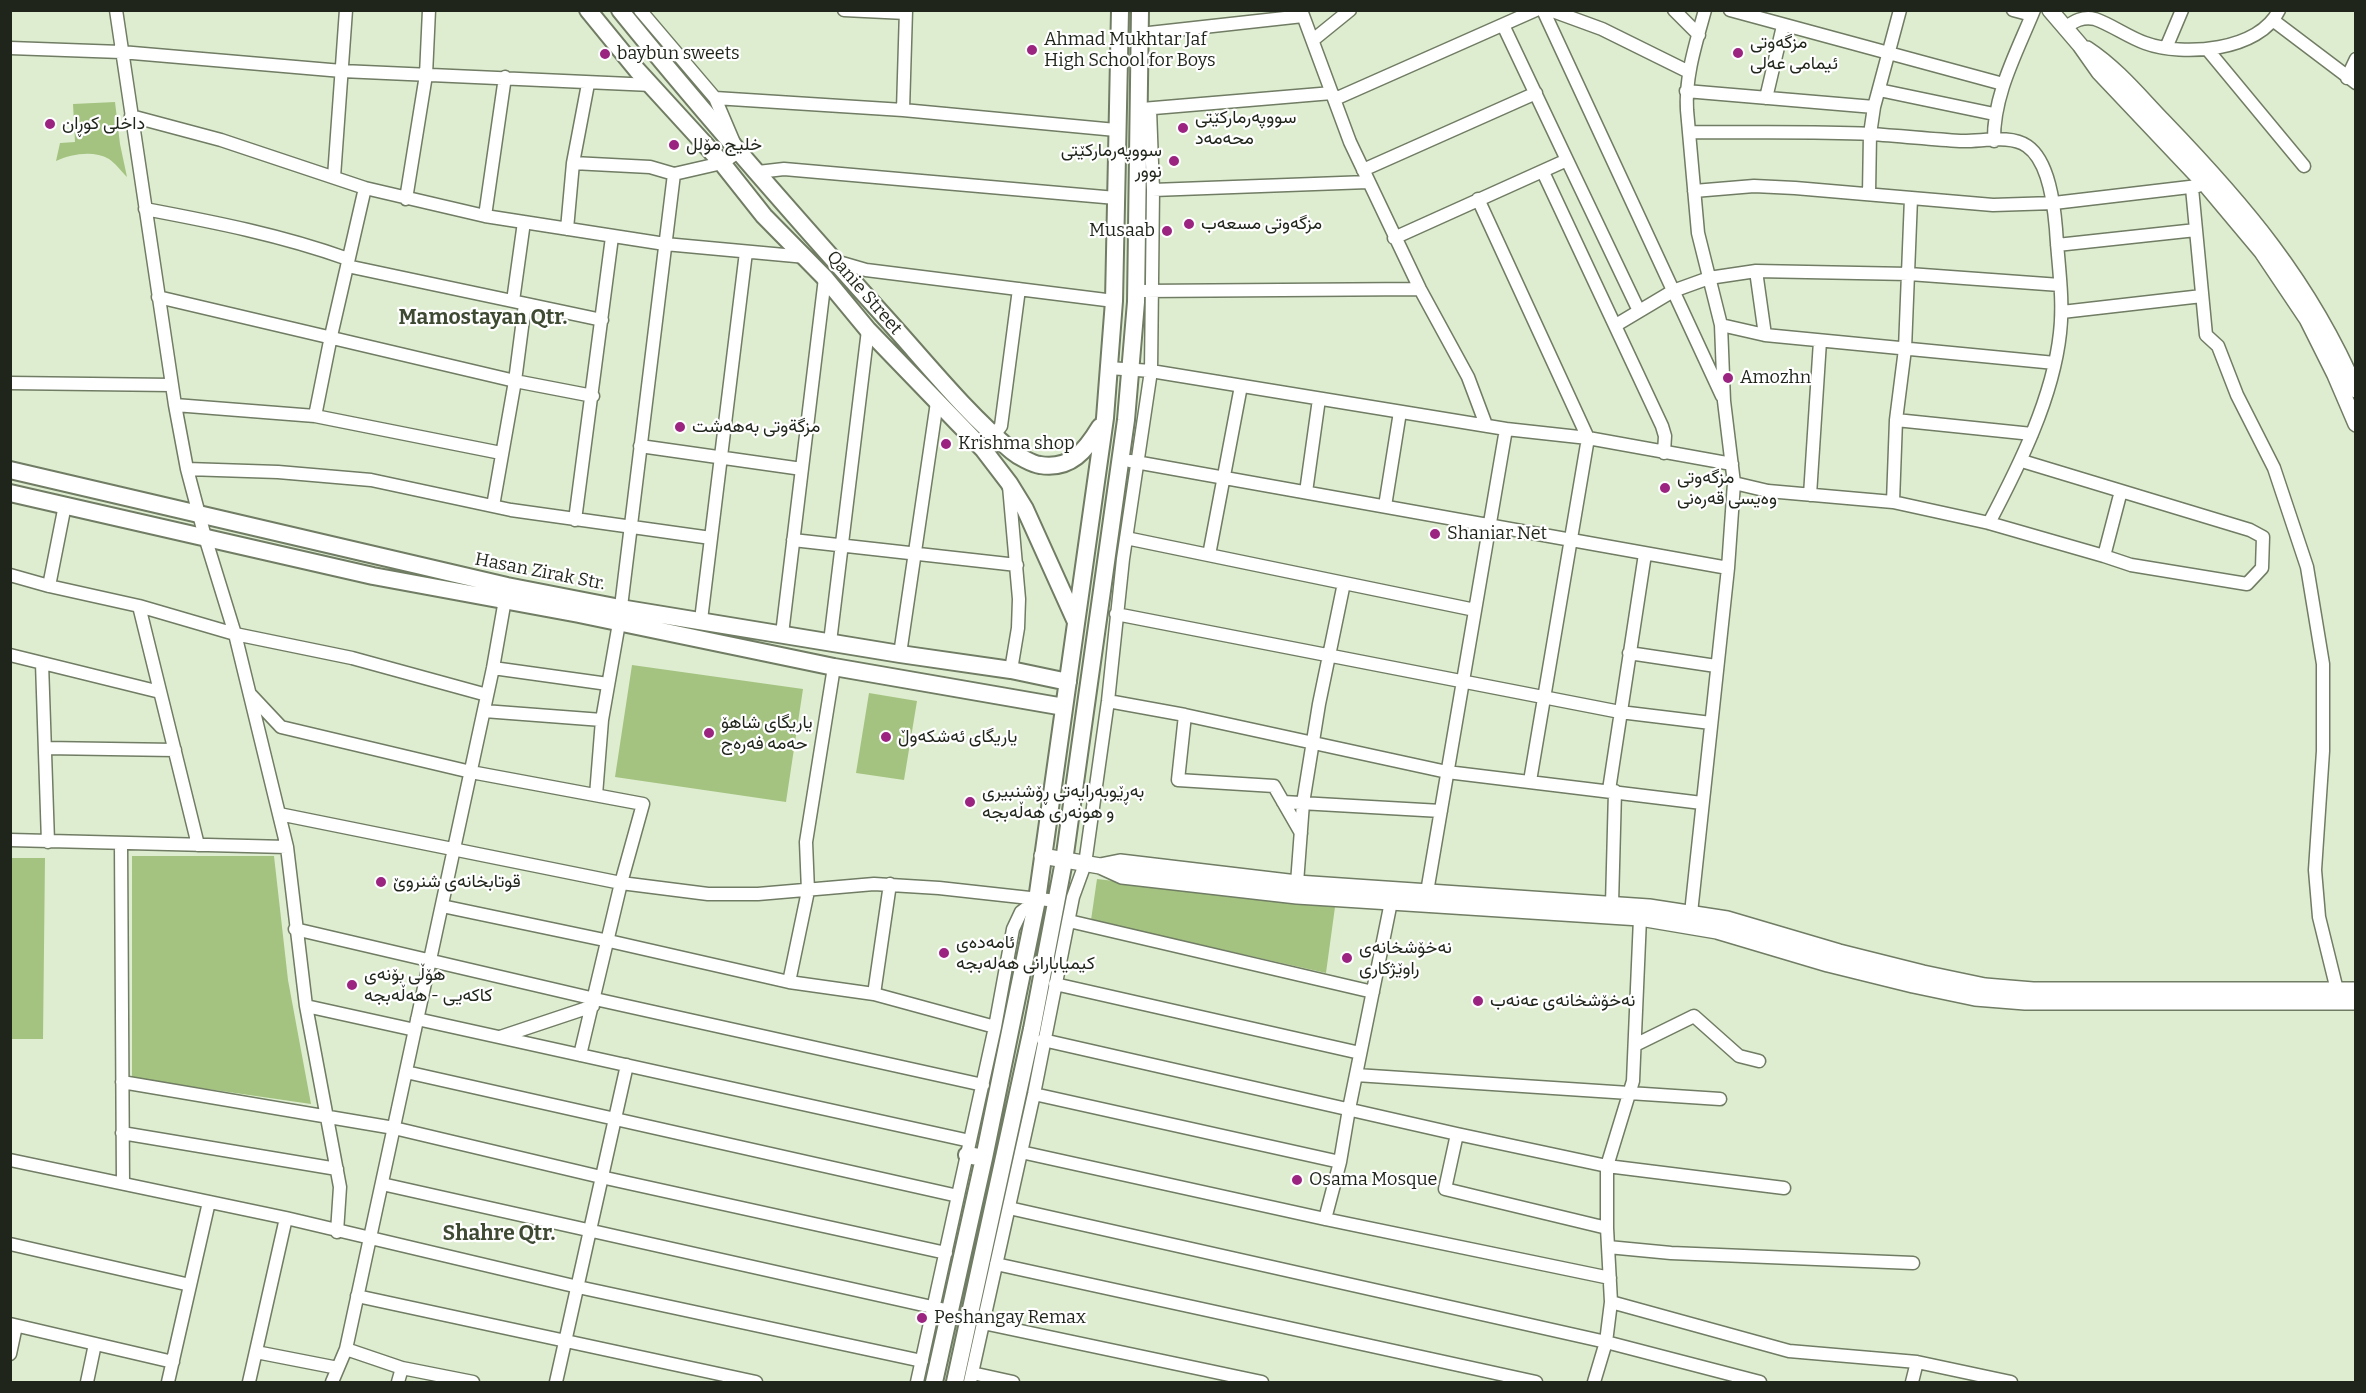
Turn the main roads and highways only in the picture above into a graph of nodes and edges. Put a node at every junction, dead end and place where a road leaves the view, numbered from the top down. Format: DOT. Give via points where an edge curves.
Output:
graph roads {
  1 [pos="588,10"];
  2 [pos="620,10"];
  3 [pos="1120,10"];
  4 [pos="1140,10"];
  5 [pos="1105,418"];
  6 [pos="981,422"];
  7 [pos="967,434"];
  8 [pos="10,470"];
  9 [pos="10,493"];
  10 [pos="506,594"];
  11 [pos="619,615"];
  12 [pos="1076,623"];
  13 [pos="1068,682"];
  14 [pos="1064,707"];
  15 [pos="934,1383"];
  16 [pos="955,1383"];
  1 -- 7 [label="main road, Qanie Street" via="764,216"];
  2 -- 6 [label="main road, Qanie Street" via="738,152"];
  3 -- 5 [label="main road" via="1114,301"];
  4 -- 16 [label="main road" via="1144,291 1131,369 1129,461 1057,901 1040,1033 983,1287"];
  5 -- 6 [label="main road, Qanie Street" via="1080,456 1062,464 1039,465 1014,453"];
  5 -- 12 [label="main road"];
  6 -- 7 [label="main road"];
  7 -- 12 [label="main road, Qanie Street" via="1009,483 1025,509"];
  8 -- 10 [label="main road, Hasan Zirak Str." via="199,514"];
  9 -- 10 [label="main road, Hasan Zirak Str." via="373,576"];
  10 -- 11 [label="main road, Hasan Zirak Str."];
  11 -- 13 [label="main road, Hasan Zirak Str." via="701,621"];
  11 -- 14 [label="main road, Hasan Zirak Str." via="834,667"];
  12 -- 13 [label="main road"];
  13 -- 14 [label="main road"];
  14 -- 15 [label="main road" via="1037,900 974,1152 950,1311"];
}
